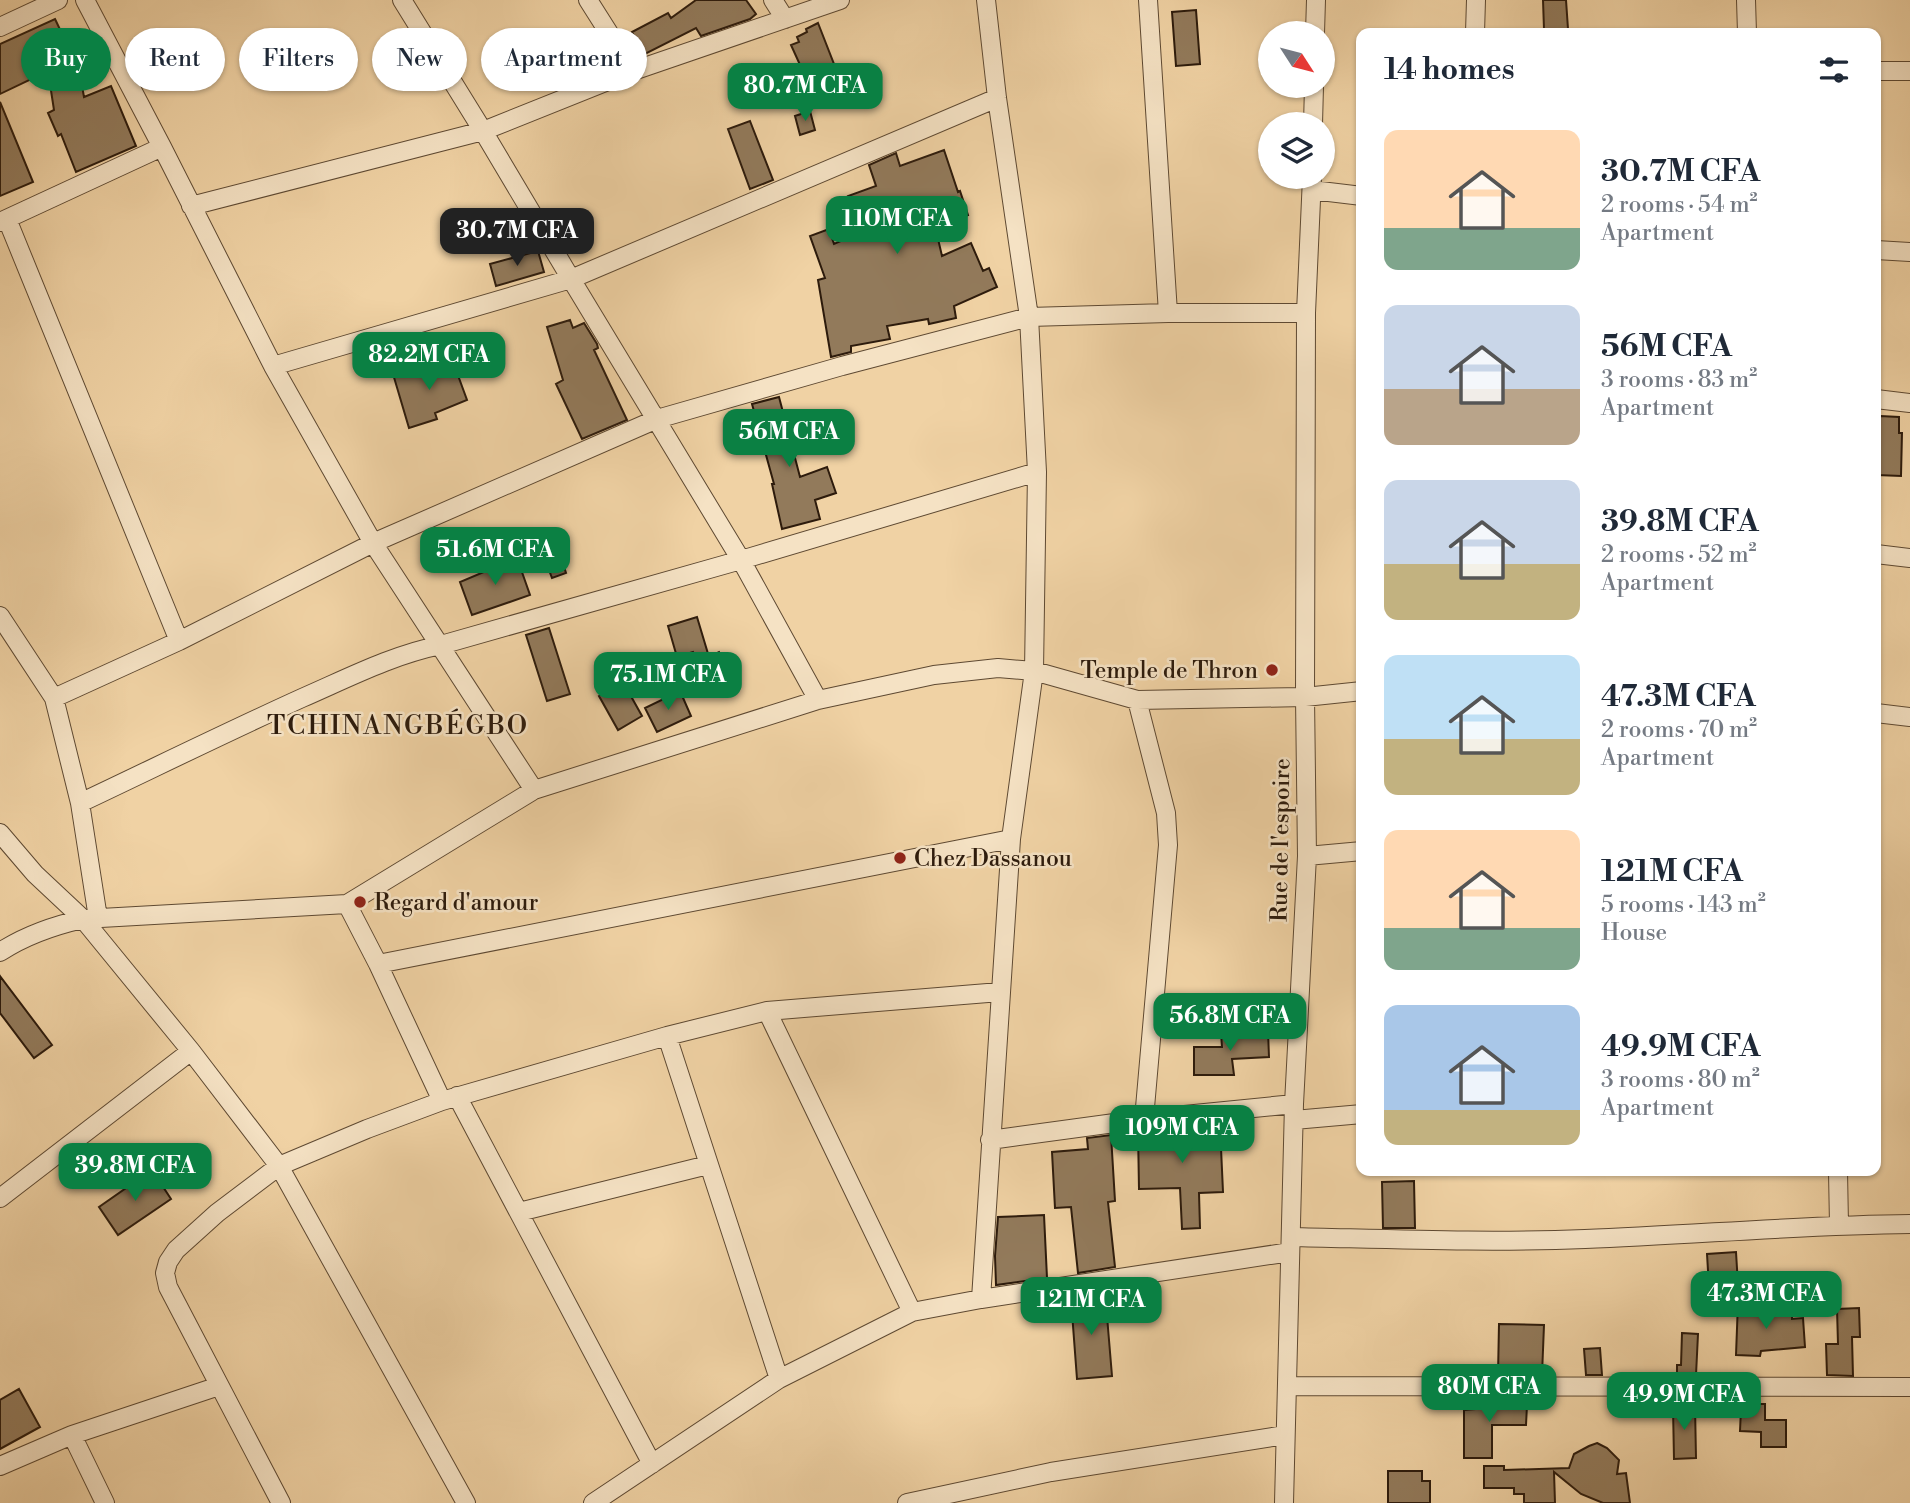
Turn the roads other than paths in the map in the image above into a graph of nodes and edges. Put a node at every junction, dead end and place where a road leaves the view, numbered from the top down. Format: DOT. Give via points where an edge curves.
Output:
graph roads {
  1 [pos="58,0"];
  2 [pos="85,0"];
  3 [pos="402,0"];
  4 [pos="587,0"];
  5 [pos="773,0"];
  6 [pos="841,0"];
  7 [pos="986,0"];
  8 [pos="1148,0"];
  9 [pos="1316,0"];
  10 [pos="1476,0"];
  11 [pos="1746,0"];
  12 [pos="785,19"];
  13 [pos="1315,21"];
  14 [pos="0,27"];
  15 [pos="605,28"];
  16 [pos="1475,28"];
  17 [pos="1747,28"];
  18 [pos="647,66"];
  19 [pos="1881,71"];
  20 [pos="1910,71"];
  21 [pos="583,91"];
  22 [pos="997,98"];
  23 [pos="483,131"];
  24 [pos="162,147"];
  25 [pos="1312,189"];
  26 [pos="1335,189"];
  27 [pos="1356,194"];
  28 [pos="191,206"];
  29 [pos="3,220"];
  30 [pos="1881,250"];
  31 [pos="1910,251"];
  32 [pos="570,279"];
  33 [pos="1168,313"];
  34 [pos="1306,313"];
  35 [pos="1029,317"];
  36 [pos="273,366"];
  37 [pos="1881,400"];
  38 [pos="1910,403"];
  39 [pos="657,419"];
  40 [pos="1037,472"];
  41 [pos="373,543"];
  42 [pos="1881,555"];
  43 [pos="1910,558"];
  44 [pos="741,560"];
  45 [pos="0,616"];
  46 [pos="179,641"];
  47 [pos="441,645"];
  48 [pos="1034,671"];
  49 [pos="1356,692"];
  50 [pos="1305,697"];
  51 [pos="54,698"];
  52 [pos="818,700"];
  53 [pos="1137,700"];
  54 [pos="1881,714"];
  55 [pos="1910,717"];
  56 [pos="534,790"];
  57 [pos="80,803"];
  58 [pos="0,833"];
  59 [pos="1010,839"];
  60 [pos="1356,852"];
  61 [pos="1307,856"];
  62 [pos="347,904"];
  63 [pos="90,918"];
  64 [pos="0,952"];
  65 [pos="378,964"];
  66 [pos="1000,992"];
  67 [pos="767,1011"];
  68 [pos="667,1036"];
  69 [pos="191,1051"];
  70 [pos="449,1099"];
  71 [pos="1294,1112"];
  72 [pos="1356,1114"];
  73 [pos="1144,1119"];
  74 [pos="990,1140"];
  75 [pos="708,1165"];
  76 [pos="279,1166"];
  77 [pos="1838,1176"];
  78 [pos="0,1198"];
  79 [pos="519,1212"];
  80 [pos="1910,1224"];
  81 [pos="1839,1225"];
  82 [pos="1291,1245"];
  83 [pos="981,1299"];
  84 [pos="912,1312"];
  85 [pos="779,1379"];
  86 [pos="219,1386"];
  87 [pos="1287,1386"];
  88 [pos="1910,1387"];
  89 [pos="72,1435"];
  90 [pos="1285,1436"];
  91 [pos="652,1464"];
  92 [pos="0,1466"];
  93 [pos="105,1503"];
  94 [pos="281,1503"];
  95 [pos="466,1503"];
  96 [pos="593,1503"];
  97 [pos="906,1503"];
  98 [pos="1284,1503"];
  1 -- 14 [label="street"];
  2 -- 24 [label="street"];
  3 -- 23 [label="street"];
  4 -- 15 [label="street"];
  5 -- 12 [label="street"];
  6 -- 12 [label="street"];
  7 -- 22 [label="street"];
  8 -- 33 [label="street"];
  9 -- 13 [label="street"];
  10 -- 16 [label="street"];
  11 -- 17 [label="street"];
  12 -- 18 [label="street"];
  19 -- 20 [label="street"];
  21 -- 23 [label="street"];
  22 -- 32 [label="street"];
  22 -- 35 [label="street"];
  23 -- 28 [label="street"];
  23 -- 32 [label="street"];
  24 -- 28 [label="street"];
  24 -- 29 [label="street"];
  25 -- 34 [label="street, Rue de l'espoire"];
  26 -- 27 [label="street"];
  28 -- 36 [label="street"];
  29 -- 46 [label="street"];
  30 -- 31 [label="street"];
  32 -- 36 [label="street"];
  32 -- 39 [label="street"];
  33 -- 34 [label="street"];
  33 -- 35 [label="street"];
  34 -- 50 [label="street, Rue de l'espoire"];
  35 -- 39 [label="street"];
  35 -- 40 [label="street"];
  36 -- 41 [label="street"];
  37 -- 38 [label="street"];
  39 -- 41 [label="street"];
  39 -- 44 [label="street"];
  40 -- 44 [label="street"];
  40 -- 48 [label="street"];
  41 -- 46 [label="street"];
  41 -- 47 [label="street"];
  42 -- 43 [label="street"];
  44 -- 47 [label="street"];
  44 -- 52 [label="street"];
  45 -- 51 [label="street"];
  46 -- 51 [label="street"];
  47 -- 56 [label="street"];
  47 -- 57 [label="street" via="377,664"];
  48 -- 52 [label="street" via="998,668 934,675"];
  48 -- 53 [label="street"];
  48 -- 59 [label="street"];
  49 -- 50 [label="street"];
  50 -- 53 [label="street"];
  50 -- 61 [label="street, Rue de l'espoire"];
  51 -- 57 [label="street"];
  52 -- 56 [label="street"];
  53 -- 73 [label="street" via="1166,813 1168,845"];
  54 -- 55 [label="street"];
  56 -- 62 [label="street"];
  57 -- 63 [label="street"];
  58 -- 63 [label="street" via="35,874"];
  59 -- 65 [label="street"];
  59 -- 66 [label="street"];
  60 -- 61 [label="street"];
  61 -- 71 [label="street, Rue de l'espoire"];
  62 -- 63 [label="street"];
  62 -- 65 [label="street"];
  63 -- 64 [label="street" via="54,926"];
  63 -- 69 [label="street"];
  65 -- 70 [label="street"];
  66 -- 67 [label="street"];
  66 -- 74 [label="street"];
  67 -- 68 [label="street"];
  67 -- 84 [label="street"];
  68 -- 70 [label="street"];
  68 -- 75 [label="street"];
  69 -- 76 [label="street"];
  69 -- 78 [label="street"];
  70 -- 76 [label="street"];
  70 -- 79 [label="street"];
  71 -- 72 [label="street"];
  71 -- 73 [label="street"];
  71 -- 82 [label="street, Rue de l'espoire"];
  73 -- 74 [label="street"];
  74 -- 83 [label="street"];
  75 -- 79 [label="street"];
  75 -- 85 [label="street"];
  76 -- 86 [label="street" via="176,1250 165,1273"];
  76 -- 95 [label="street"];
  77 -- 81 [label="street"];
  79 -- 91 [label="street"];
  80 -- 81 [label="street"];
  81 -- 82 [label="street" via="1660,1236"];
  82 -- 83 [label="street"];
  82 -- 87 [label="street, Rue de l'espoire"];
  83 -- 84 [label="street"];
  84 -- 85 [label="street"];
  85 -- 91 [label="street"];
  86 -- 89 [label="street"];
  86 -- 94 [label="street"];
  87 -- 88 [label="street"];
  87 -- 90 [label="street, Rue de l'espoire"];
  89 -- 92 [label="street"];
  89 -- 93 [label="street"];
  90 -- 97 [label="street" via="1051,1472"];
  90 -- 98 [label="street, Rue de l'espoire"];
  91 -- 96 [label="street"];
}
